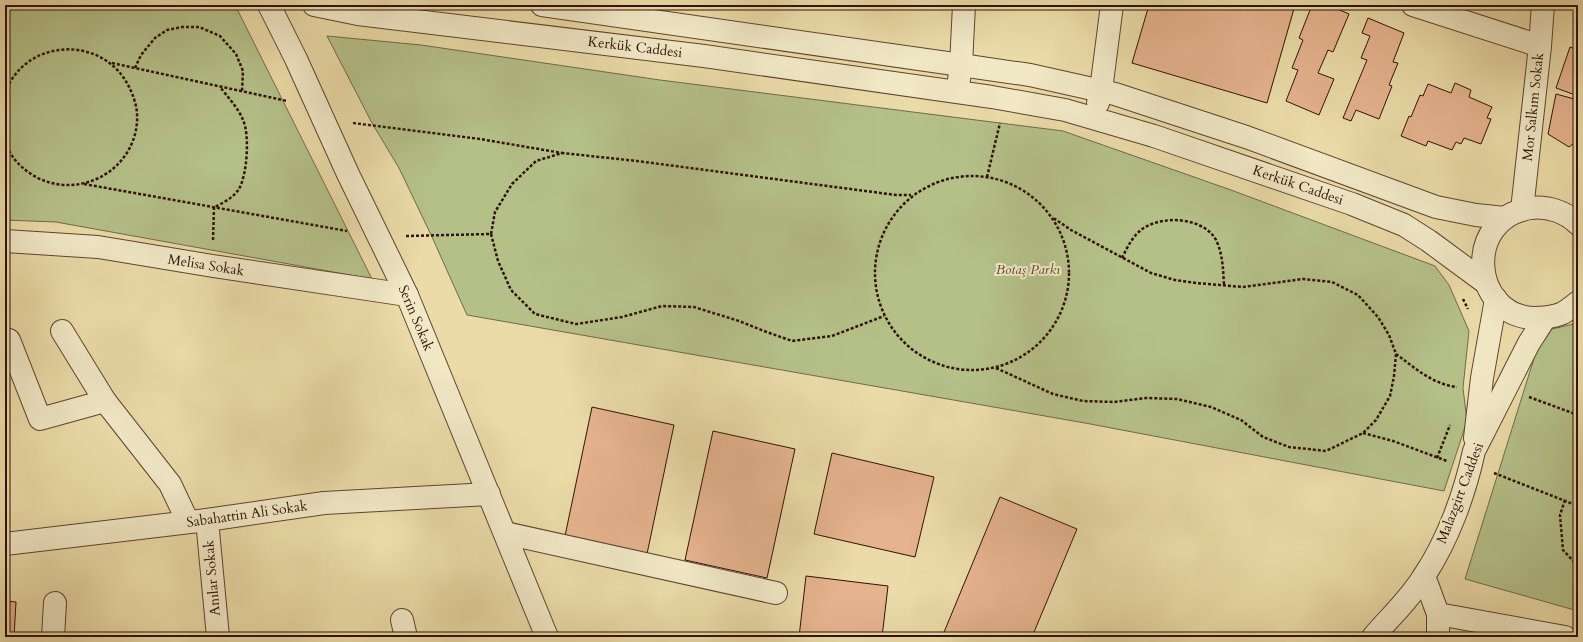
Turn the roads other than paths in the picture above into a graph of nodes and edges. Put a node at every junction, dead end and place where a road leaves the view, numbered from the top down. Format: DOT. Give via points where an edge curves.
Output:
graph roads {
  1 [pos="269,5"];
  2 [pos="314,5"];
  3 [pos="542,5"];
  4 [pos="964,5"];
  5 [pos="1112,5"];
  6 [pos="1413,5"];
  7 [pos="1543,5"];
  8 [pos="636,9"];
  9 [pos="1540,46"];
  10 [pos="633,47"];
  11 [pos="961,65"];
  12 [pos="1101,90"];
  13 [pos="957,92"];
  14 [pos="1095,118"];
  15 [pos="1578,201"];
  16 [pos="1558,211"];
  17 [pos="1514,214"];
  18 [pos="1578,224"];
  19 [pos="5,241"];
  20 [pos="1491,291"];
  21 [pos="407,295"];
  22 [pos="1578,302"];
  23 [pos="1545,318"];
  24 [pos="62,331"];
  25 [pos="9,340"];
  26 [pos="105,401"];
  27 [pos="1472,462"];
  28 [pos="489,494"];
  29 [pos="197,521"];
  30 [pos="505,533"];
  31 [pos="5,544"];
  32 [pos="1424,576"];
  33 [pos="776,593"];
  34 [pos="55,603"];
  35 [pos="1438,614"];
  36 [pos="54,637"];
  37 [pos="218,637"];
  38 [pos="548,637"];
  39 [pos="1373,637"];
  40 [pos="1438,637"];
  41 [pos="1565,637"];
  1 -- 21 [label="street, Serin Sokak"];
  2 -- 10 [label="street, Kerkük Caddesi" via="358,14"];
  3 -- 8 [label="street, Kerkük Caddesi"];
  4 -- 11 [label="street"];
  5 -- 12 [label="street"];
  6 -- 9 [label="street"];
  7 -- 9 [label="street, Mor Salkım Sokak"];
  8 -- 10 [label="street"];
  8 -- 11 [label="street, Kerkük Caddesi"];
  9 -- 17 [label="street, Mor Salkım Sokak"];
  10 -- 13 [label="street, Kerkük Caddesi"];
  11 -- 12 [label="street, Kerkük Caddesi" via="1030,75"];
  11 -- 13 [label="street"];
  12 -- 14 [label="street"];
  12 -- 17 [label="street, Kerkük Caddesi" via="1246,137 1436,207 1476,215"];
  13 -- 14 [label="street, Kerkük Caddesi" via="1065,110"];
  14 -- 20 [label="street, Kerkük Caddesi" via="1218,157 1404,225 1429,241"];
  15 -- 16 [label="street"];
  16 -- 17 [label="street, Kerkük Caddesi" via="1540,207"];
  16 -- 18 [label="street, Kerkük Caddesi"];
  17 -- 20 [label="street" via="1495,228 1487,240 1483,254 1483,269"];
  19 -- 21 [label="street, Melisa Sokak" via="98,247"];
  20 -- 23 [label="street, Kerkük Caddesi" via="1510,311 1527,317"];
  20 -- 27 [label="street"];
  21 -- 28 [label="street, Serin Sokak"];
  22 -- 23 [label="street" via="1563,313"];
  23 -- 27 [label="street, Malazgirt Caddesi" via="1529,343"];
  24 -- 26 [label="street, Anılar Sokak"];
  25 -- 26 [label="street" via="40,419"];
  26 -- 29 [label="street, Anılar Sokak"];
  27 -- 32 [label="street, Malazgirt Caddesi" via="1449,532"];
  28 -- 29 [label="street, Sabahattin Ali Sokak" via="324,503"];
  28 -- 30 [label="street, Serin Sokak"];
  29 -- 31 [label="street, Sabahattin Ali Sokak"];
  29 -- 37 [label="street, Anılar Sokak"];
  30 -- 33 [label="street"];
  30 -- 38 [label="street, Serin Sokak"];
  32 -- 35 [label="street"];
  32 -- 39 [label="street, Malazgirt Caddesi"];
  34 -- 36 [label="street"];
  35 -- 40 [label="street"];
  35 -- 41 [label="street"];
}
